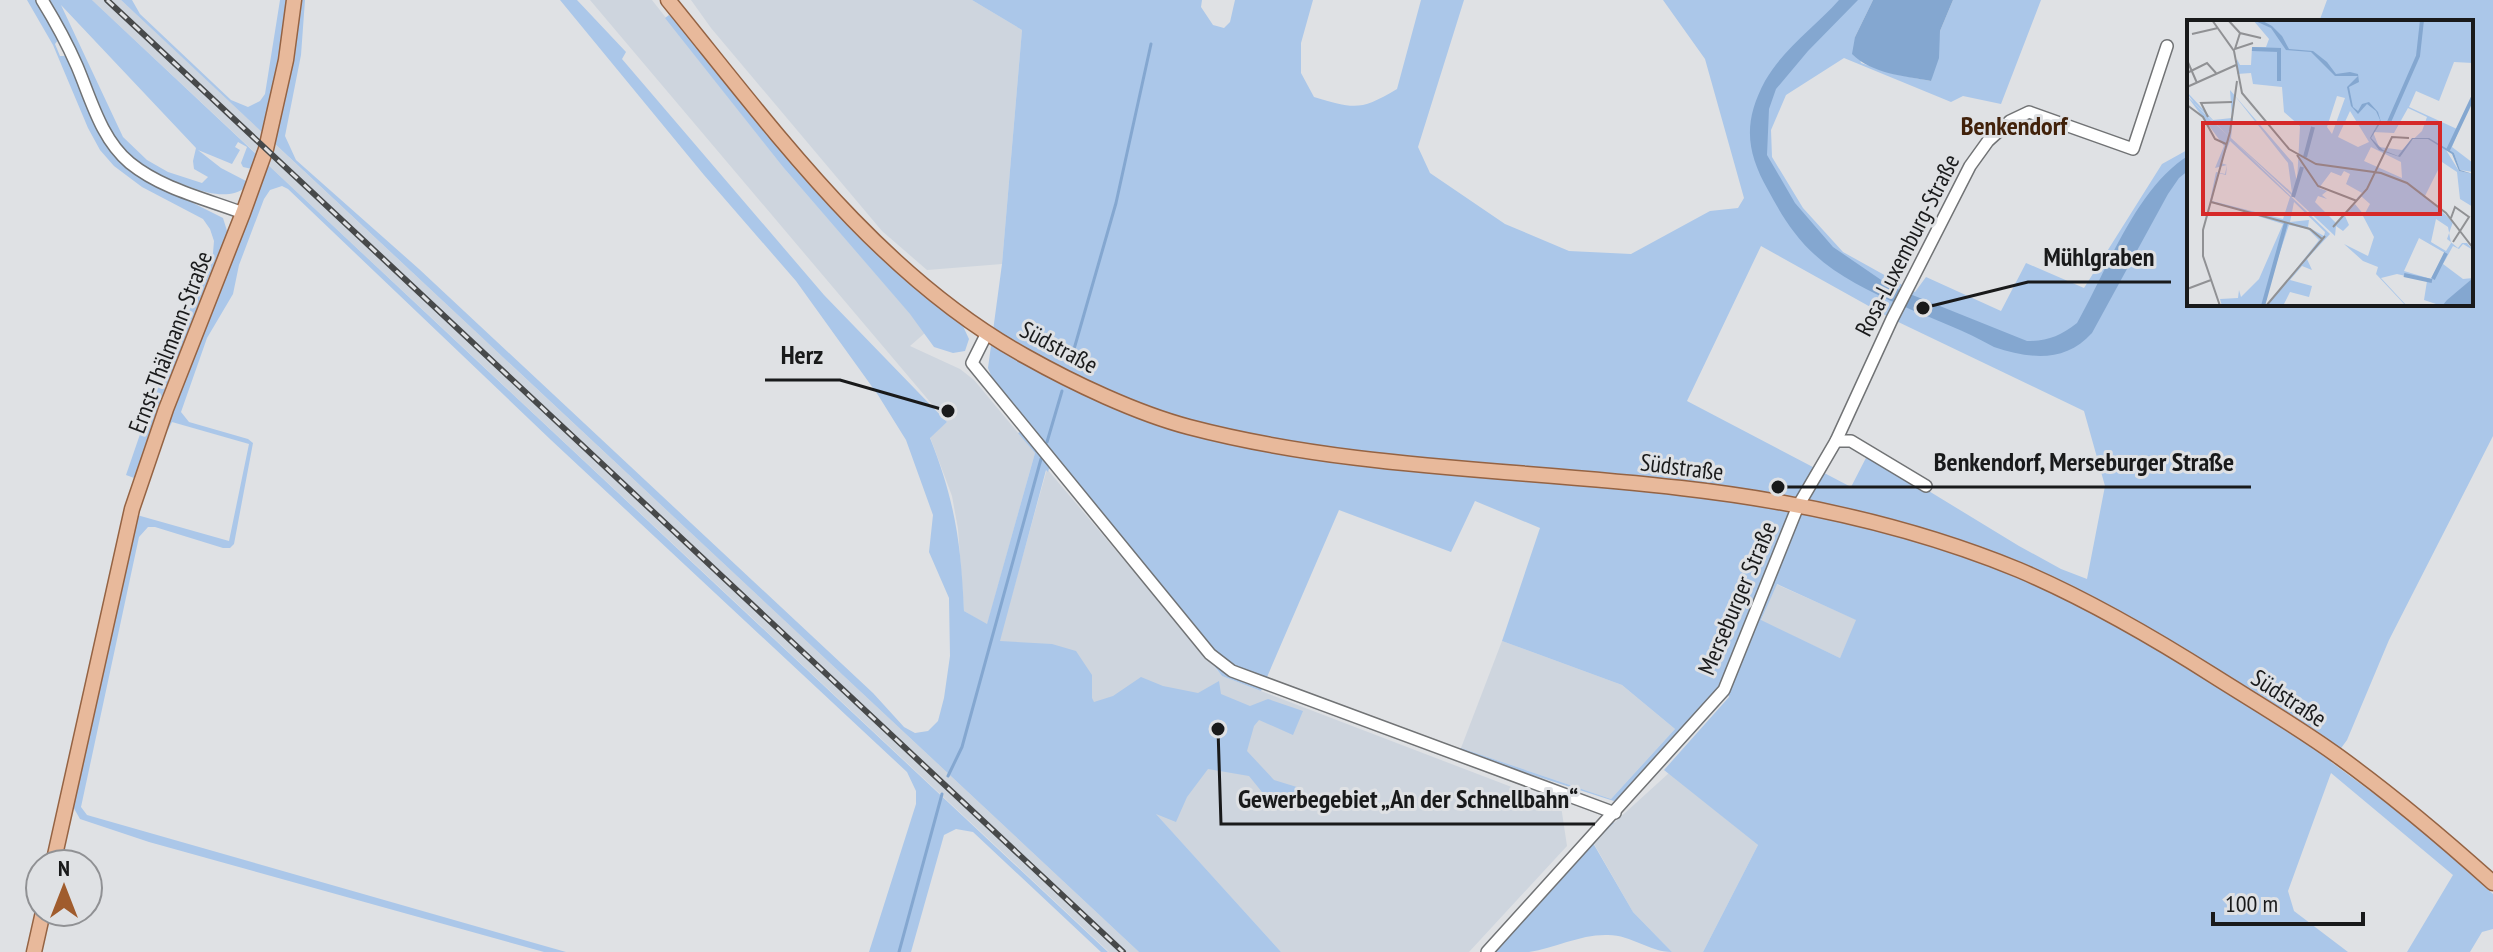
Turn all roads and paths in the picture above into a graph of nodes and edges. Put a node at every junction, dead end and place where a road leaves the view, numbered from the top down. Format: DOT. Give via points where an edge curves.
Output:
graph roads {
  1 [pos="42,0"];
  2 [pos="294,0"];
  3 [pos="668,0"];
  4 [pos="2167,46"];
  5 [pos="243,213"];
  6 [pos="987,333"];
  7 [pos="1836,441"];
  8 [pos="1926,486"];
  9 [pos="1798,506"];
  10 [pos="1615,813"];
  11 [pos="57,848"];
  12 [pos="2493,883"];
  13 [pos="39,928"];
  14 [pos="34,952"];
  15 [pos="1487,952"];
  1 -- 5 [label="street" via="118,151 157,180"];
  2 -- 5 [label="main road, Ernst-Thälmann-Straße" via="266,149"];
  3 -- 6 [label="main road, Südstraße" via="843,208 903,267"];
  4 -- 7 [label="street, Rosa-Luxemburg-Straße" via="2133,149 2029,112 1988,141 1908,287"];
  5 -- 11 [label="main road, Ernst-Thälmann-Straße" via="132,509"];
  6 -- 9 [label="main road, Südstraße" via="1098,393 1183,426 1273,446 1683,488"];
  6 -- 10 [label="street, Südstraße" via="972,363 1210,654 1232,671"];
  7 -- 8 [label="street" via="1851,441"];
  7 -- 9 [label="street, Rosa-Luxemburg-Straße"];
  9 -- 10 [label="street, Merseburger Straße" via="1724,690"];
  9 -- 12 [label="main road, Südstraße" via="1864,519 2016,569 2139,629 2336,754 2430,826"];
  10 -- 15 [label="street, Merseburger Straße"];
  13 -- 14 [label="main road"];
}
